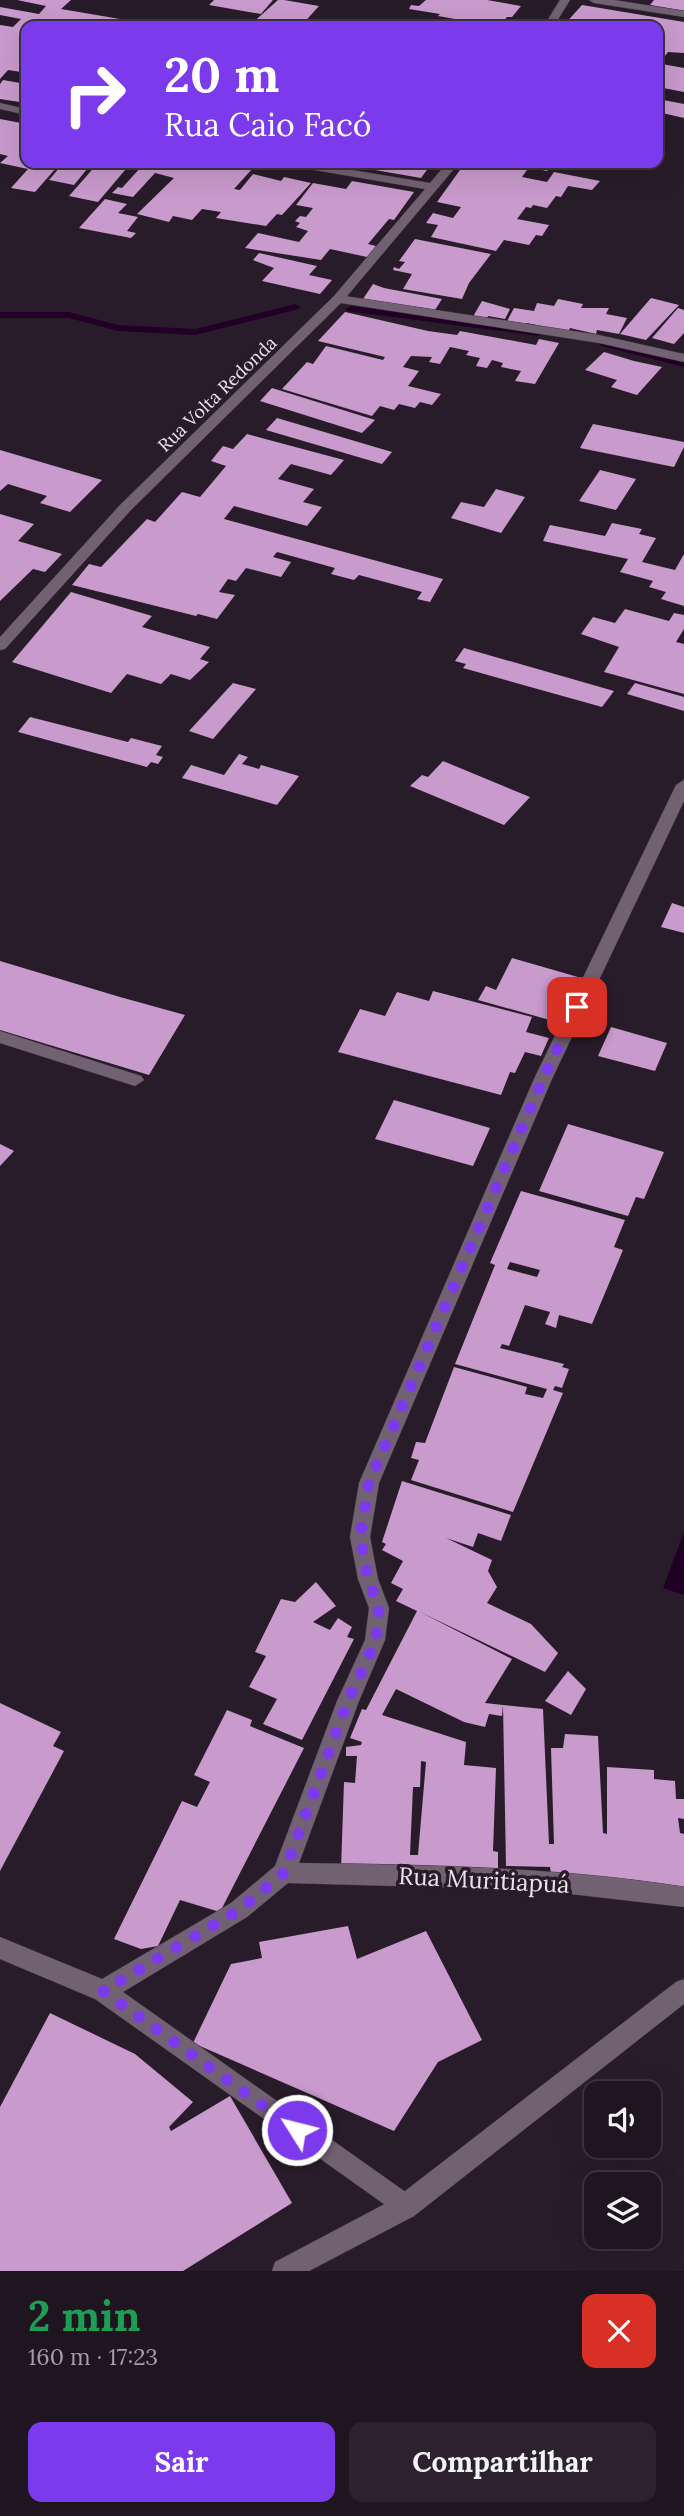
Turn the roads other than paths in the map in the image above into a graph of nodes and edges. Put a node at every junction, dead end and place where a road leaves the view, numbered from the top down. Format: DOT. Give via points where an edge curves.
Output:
graph roads {
  1 [pos="565,0"];
  2 [pos="594,0"];
  3 [pos="684,14"];
  4 [pos="552,21"];
  5 [pos="0,106"];
  6 [pos="21,111"];
  7 [pos="320,168"];
  8 [pos="449,168"];
  9 [pos="432,187"];
  10 [pos="338,299"];
  11 [pos="684,358"];
  12 [pos="0,646"];
  13 [pos="684,785"];
  14 [pos="0,1037"];
  15 [pos="135,1080"];
  16 [pos="284,1873"];
  17 [pos="684,1897"];
  18 [pos="0,1948"];
  19 [pos="684,1990"];
  20 [pos="103,1991"];
  21 [pos="405,2207"];
  22 [pos="284,2271"];
  1 -- 4 [label="street"];
  2 -- 3 [label="street"];
  5 -- 6 [label="street"];
  7 -- 9 [label="street"];
  8 -- 9 [label="street, Rua Volta Redonda"];
  9 -- 10 [label="street, Rua Volta Redonda"];
  10 -- 11 [label="street" via="599,338"];
  10 -- 12 [label="street, Rua Volta Redonda" via="125,508"];
  13 -- 16 [label="street" via="543,1079 369,1483 360,1537 379,1608 376,1640 348,1701"];
  14 -- 15 [label="street"];
  16 -- 17 [label="street, Rua Muritiapuá" via="499,1878"];
  16 -- 20 [label="street" via="239,1910"];
  18 -- 20 [label="street"];
  19 -- 21 [label="street"];
  20 -- 21 [label="street"];
  21 -- 22 [label="street"];
}
